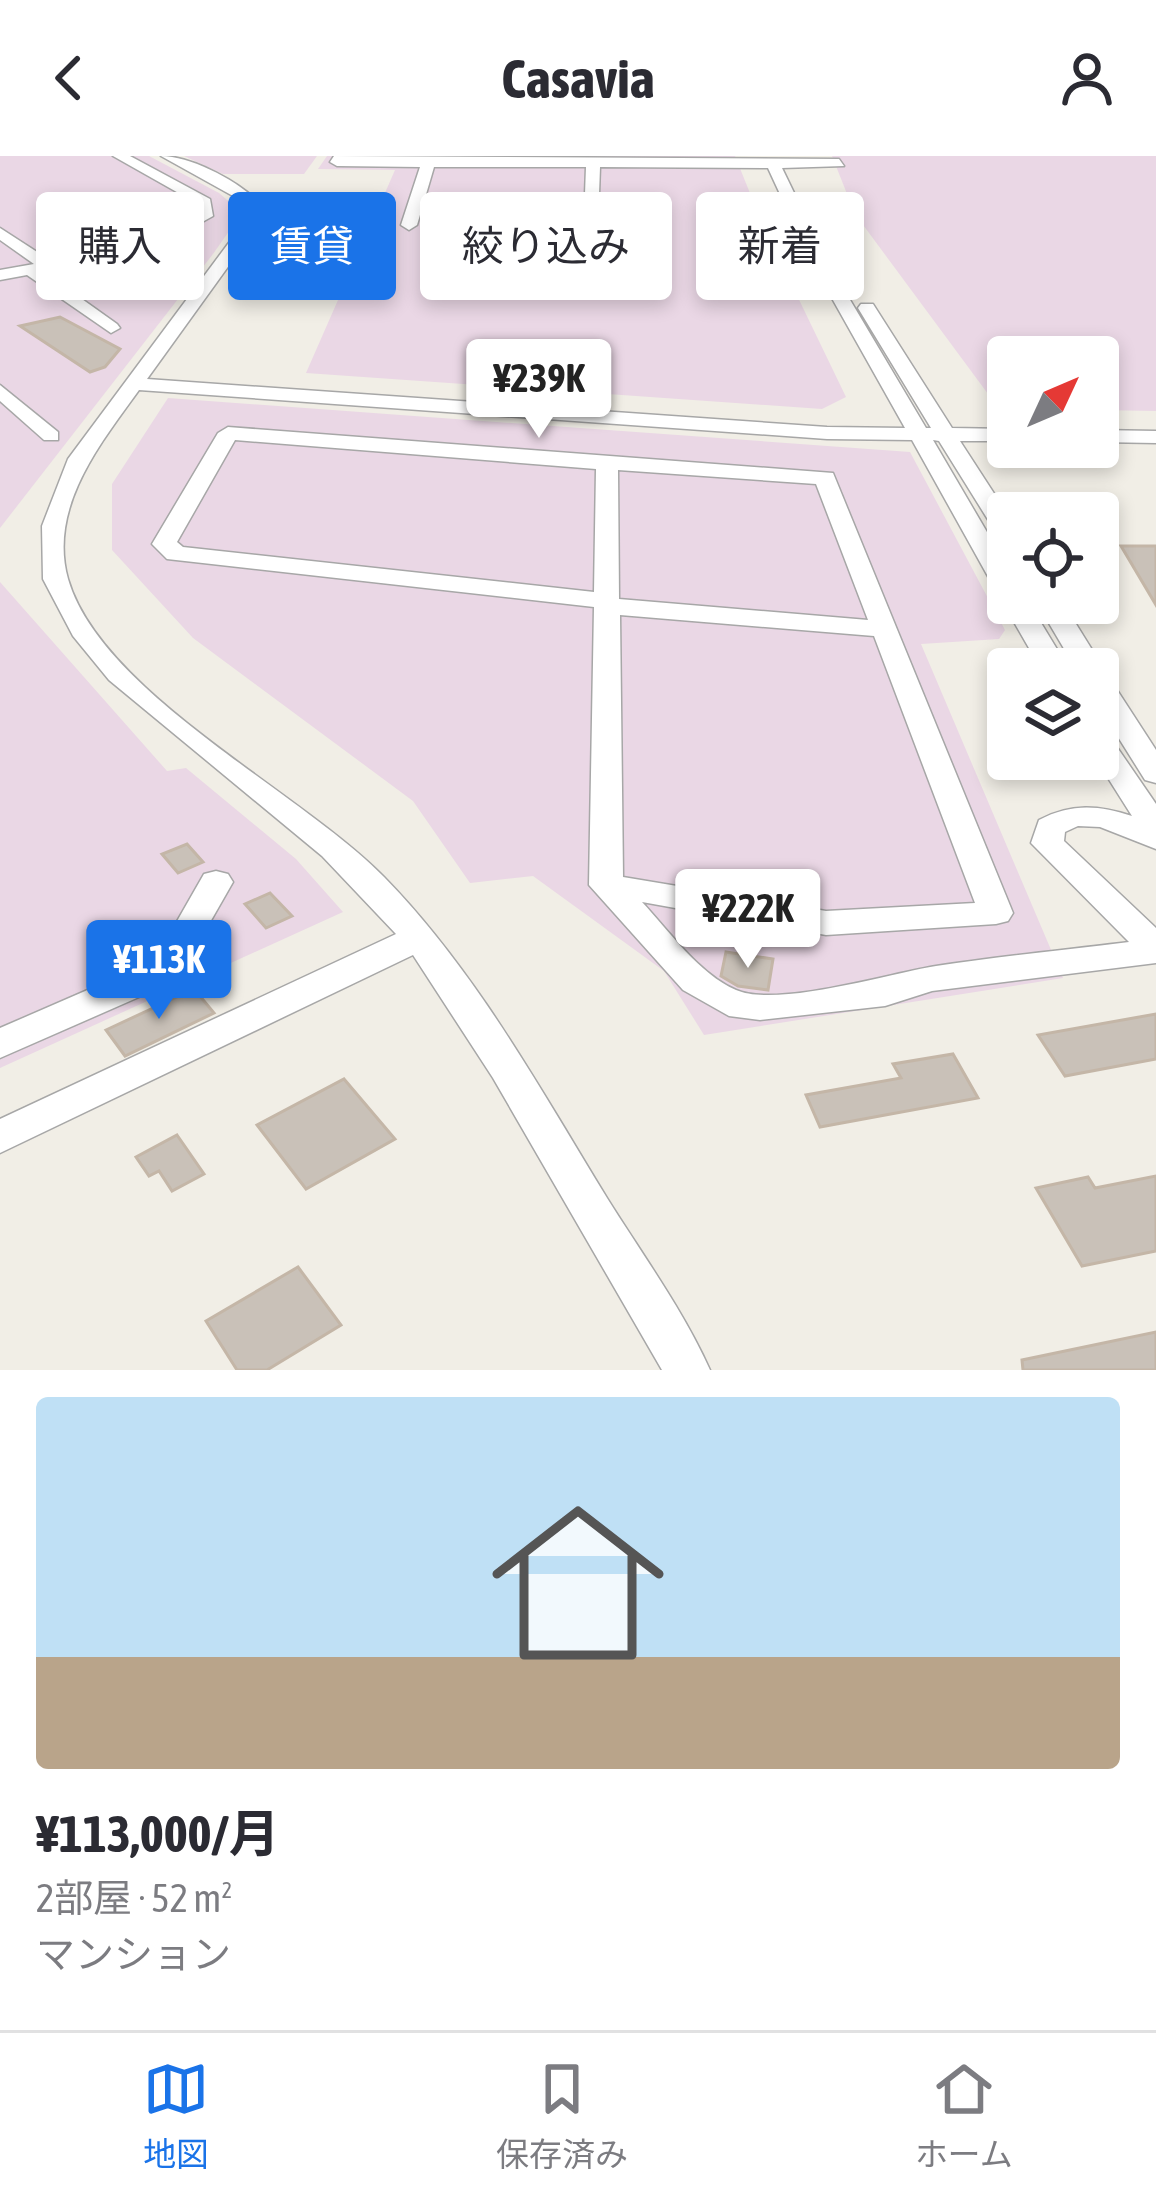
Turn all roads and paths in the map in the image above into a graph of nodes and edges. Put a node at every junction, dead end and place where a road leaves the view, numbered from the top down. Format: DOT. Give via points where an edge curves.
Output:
graph roads {
  1 [pos="120,156"];
  2 [pos="168,156"];
  3 [pos="341,156"];
  4 [pos="417,160"];
  5 [pos="514,160"];
  6 [pos="611,160"];
  7 [pos="723,160"];
  8 [pos="779,160"];
  9 [pos="839,163"];
  10 [pos="593,164"];
  11 [pos="187,192"];
  12 [pos="592,192"];
  13 [pos="409,225"];
  14 [pos="0,233"];
  15 [pos="36,265"];
  16 [pos="36,269"];
  17 [pos="0,275"];
  18 [pos="77,300"];
  19 [pos="111,328"];
  20 [pos="133,384"];
  21 [pos="0,391"];
  22 [pos="916,434"];
  23 [pos="947,435"];
  24 [pos="51,436"];
  25 [pos="987,436"];
  26 [pos="1119,436"];
  27 [pos="1156,437"];
  28 [pos="607,463"];
  29 [pos="987,500"];
  30 [pos="987,554"];
  31 [pos="607,604"];
  32 [pos="885,629"];
  33 [pos="1119,715"];
  34 [pos="1119,774"];
  35 [pos="1156,774"];
  36 [pos="1115,780"];
  37 [pos="1072,813"];
  38 [pos="1156,828"];
  39 [pos="1156,839"];
  40 [pos="216,882"];
  41 [pos="606,885"];
  42 [pos="419,938"];
  43 [pos="1156,950"];
  44 [pos="0,1044"];
  45 [pos="0,1137"];
  46 [pos="687,1370"];
  1 -- 11 [label="street"];
  2 -- 20 [label="street" via="256,207"];
  3 -- 4 [label="street" via="337,162"];
  4 -- 5 [label="street"];
  4 -- 13 [label="street"];
  5 -- 10 [label="street"];
  6 -- 7 [label="street"];
  6 -- 10 [label="street"];
  7 -- 8 [label="street"];
  8 -- 9 [label="street"];
  8 -- 22 [label="street" via="809,243"];
  8 -- 23 [label="street"];
  10 -- 12 [label="street"];
  14 -- 15 [label="street"];
  16 -- 17 [label="street"];
  18 -- 19 [label="street"];
  20 -- 22 [label="street"];
  20 -- 42 [label="street" via="58,503 50,551 61,596 88,640 134,687 367,879"];
  21 -- 24 [label="street"];
  22 -- 23 [label="street"];
  22 -- 30 [label="street"];
  23 -- 25 [label="street"];
  23 -- 29 [label="street"];
  26 -- 27 [label="street"];
  28 -- 31 [label="street"];
  28 -- 31 [label="street" via="228,433 164,544 176,554"];
  28 -- 32 [label="street" via="825,478"];
  31 -- 32 [label="street"];
  31 -- 41 [label="street"];
  32 -- 41 [label="street" via="996,913 826,923"];
  33 -- 35 [label="street"];
  34 -- 38 [label="street"];
  36 -- 37 [label="street" via="1109,796"];
  37 -- 39 [label="street" via="1112,818"];
  37 -- 43 [label="street" via="1050,827 1047,843"];
  40 -- 44 [label="street" via="189,930 142,981"];
  41 -- 43 [label="street" via="696,981 729,1004 885,993 932,979"];
  42 -- 45 [label="street"];
  42 -- 46 [label="street" via="489,1036"];
}
